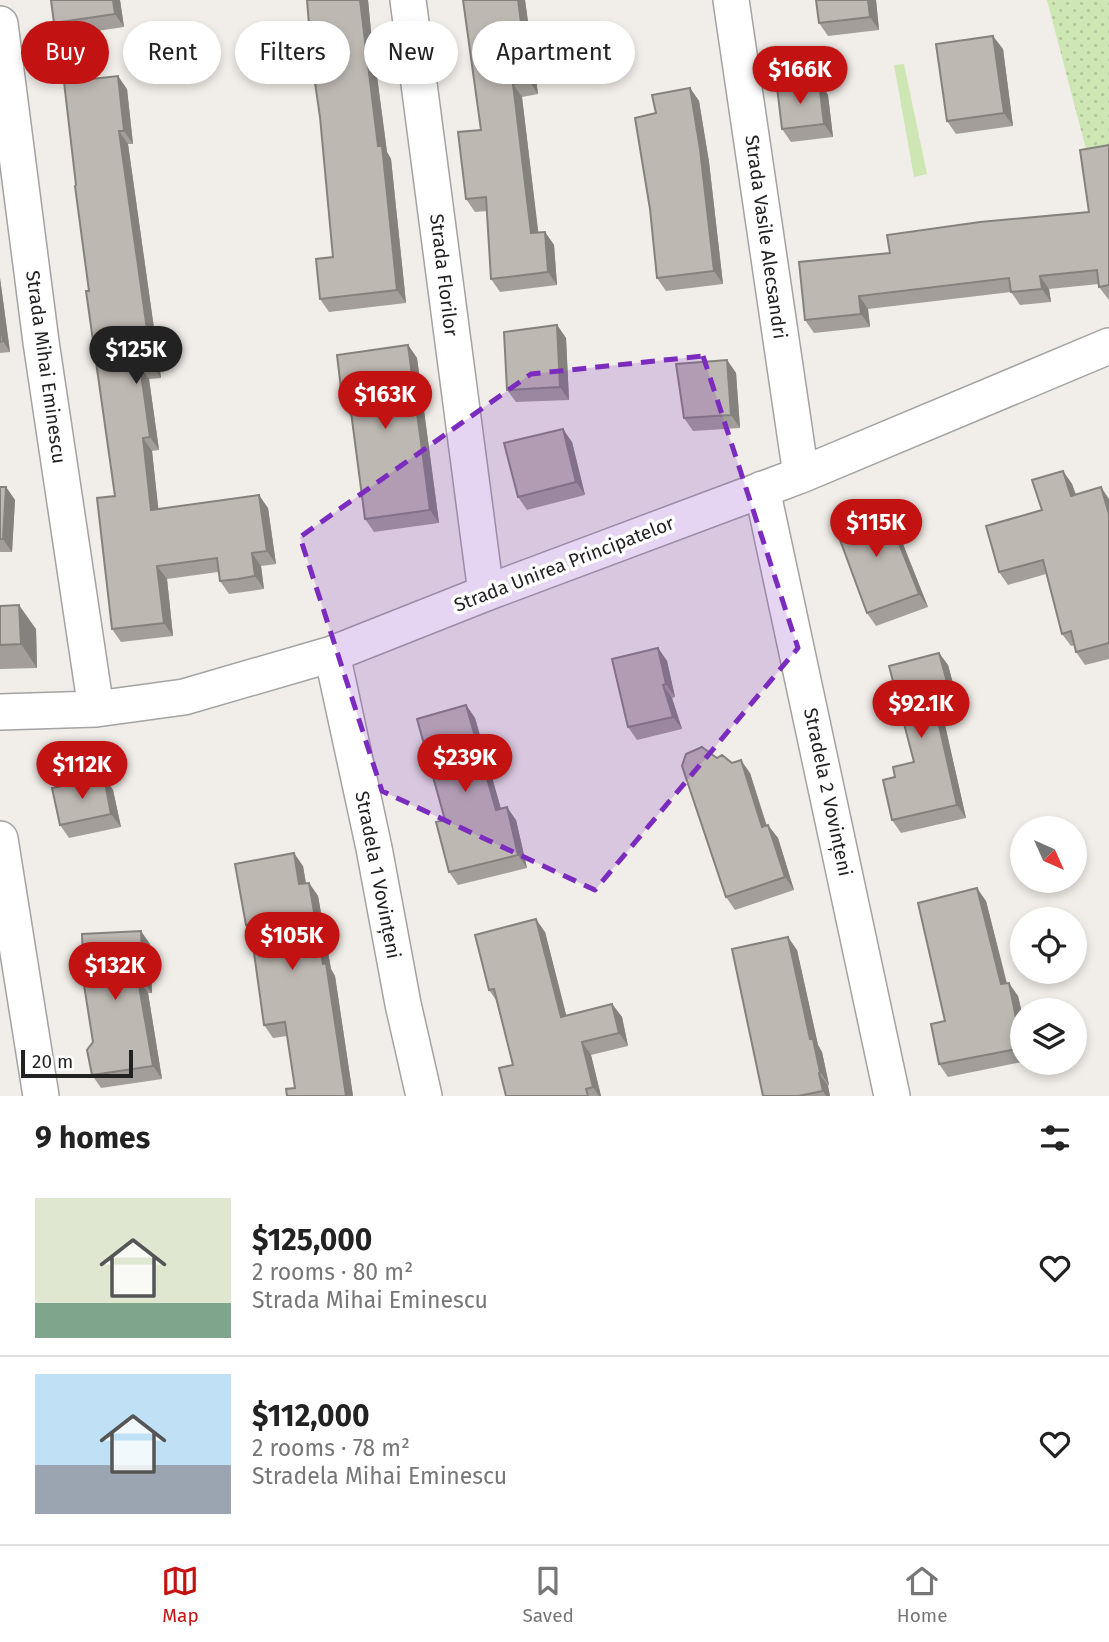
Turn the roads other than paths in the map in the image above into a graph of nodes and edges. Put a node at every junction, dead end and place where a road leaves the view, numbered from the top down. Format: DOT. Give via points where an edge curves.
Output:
graph roads {
  1 [pos="408,0"];
  2 [pos="731,0"];
  3 [pos="0,24"];
  4 [pos="1109,346"];
  5 [pos="801,475"];
  6 [pos="762,489"];
  7 [pos="486,593"];
  8 [pos="332,654"];
  9 [pos="96,709"];
  10 [pos="0,712"];
  11 [pos="0,839"];
  12 [pos="41,1096"];
  13 [pos="424,1096"];
  14 [pos="892,1096"];
  1 -- 7 [label="street, Strada Florilor"];
  2 -- 5 [label="street, Strada Vasile Alecsandri"];
  3 -- 9 [label="street, Strada Mihai Eminescu" via="41,342"];
  4 -- 5 [label="street, Strada Unirea Principatelor"];
  5 -- 6 [label="street, Strada Unirea Principatelor"];
  6 -- 7 [label="street, Strada Unirea Principatelor"];
  6 -- 14 [label="street, Stradela 2 Vovințeni"];
  7 -- 8 [label="street, Strada Unirea Principatelor"];
  8 -- 9 [label="street, Strada Unirea Principatelor" via="184,697"];
  8 -- 13 [label="street, Stradela 1 Vovințeni"];
  9 -- 10 [label="street, Strada Unirea Principatelor"];
  11 -- 12 [label="street"];
}
